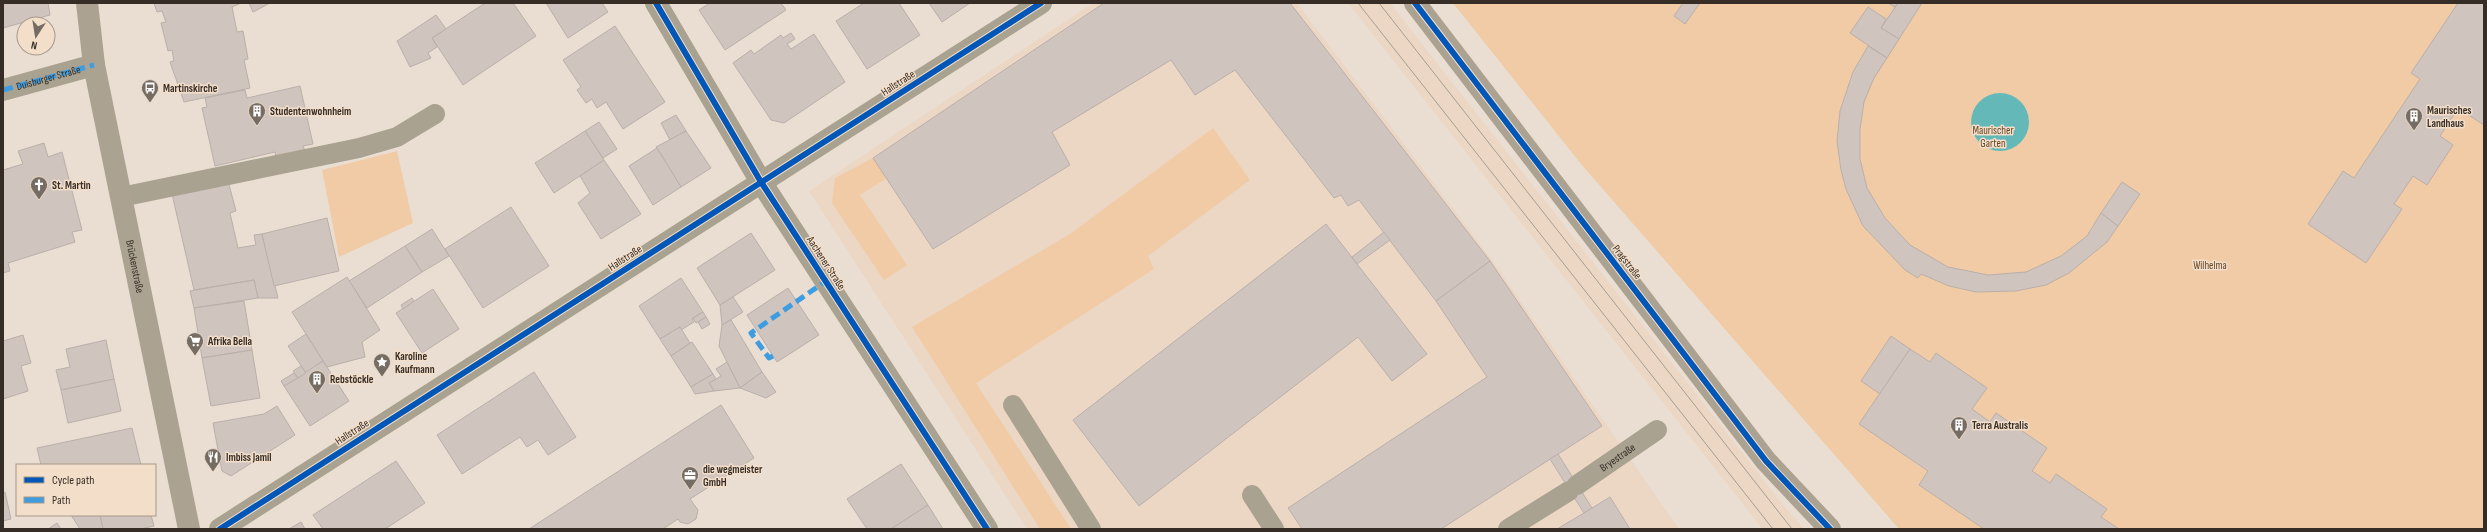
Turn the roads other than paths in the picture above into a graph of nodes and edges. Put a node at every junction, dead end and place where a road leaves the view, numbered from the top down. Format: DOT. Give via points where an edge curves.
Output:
graph roads {
  1 [pos="87,3"];
  2 [pos="656,3"];
  3 [pos="1041,3"];
  4 [pos="1415,3"];
  5 [pos="94,65"];
  6 [pos="3,90"];
  7 [pos="435,114"];
  8 [pos="761,182"];
  9 [pos="121,198"];
  10 [pos="1013,405"];
  11 [pos="1657,430"];
  12 [pos="1252,495"];
  13 [pos="189,529"];
  14 [pos="220,529"];
  15 [pos="987,529"];
  16 [pos="1091,529"];
  17 [pos="1274,529"];
  18 [pos="1508,529"];
  19 [pos="1830,529"];
  1 -- 5 [label="main road, Brückenstraße"];
  2 -- 8 [label="street, Aachener Straße"];
  3 -- 8 [label="street, Hallstraße"];
  4 -- 19 [label="main road, Pragstraße" via="1766,461"];
  5 -- 6 [label="street, Duisburger Straße"];
  5 -- 9 [label="main road, Brückenstraße"];
  7 -- 9 [label="lane" via="397,137 359,148"];
  8 -- 14 [label="street, Hallstraße"];
  8 -- 15 [label="street, Aachener Straße"];
  9 -- 13 [label="main road, Brückenstraße"];
  10 -- 16 [label="lane"];
  11 -- 18 [label="lane, Bryestraße"];
  12 -- 17 [label="lane"];
}
